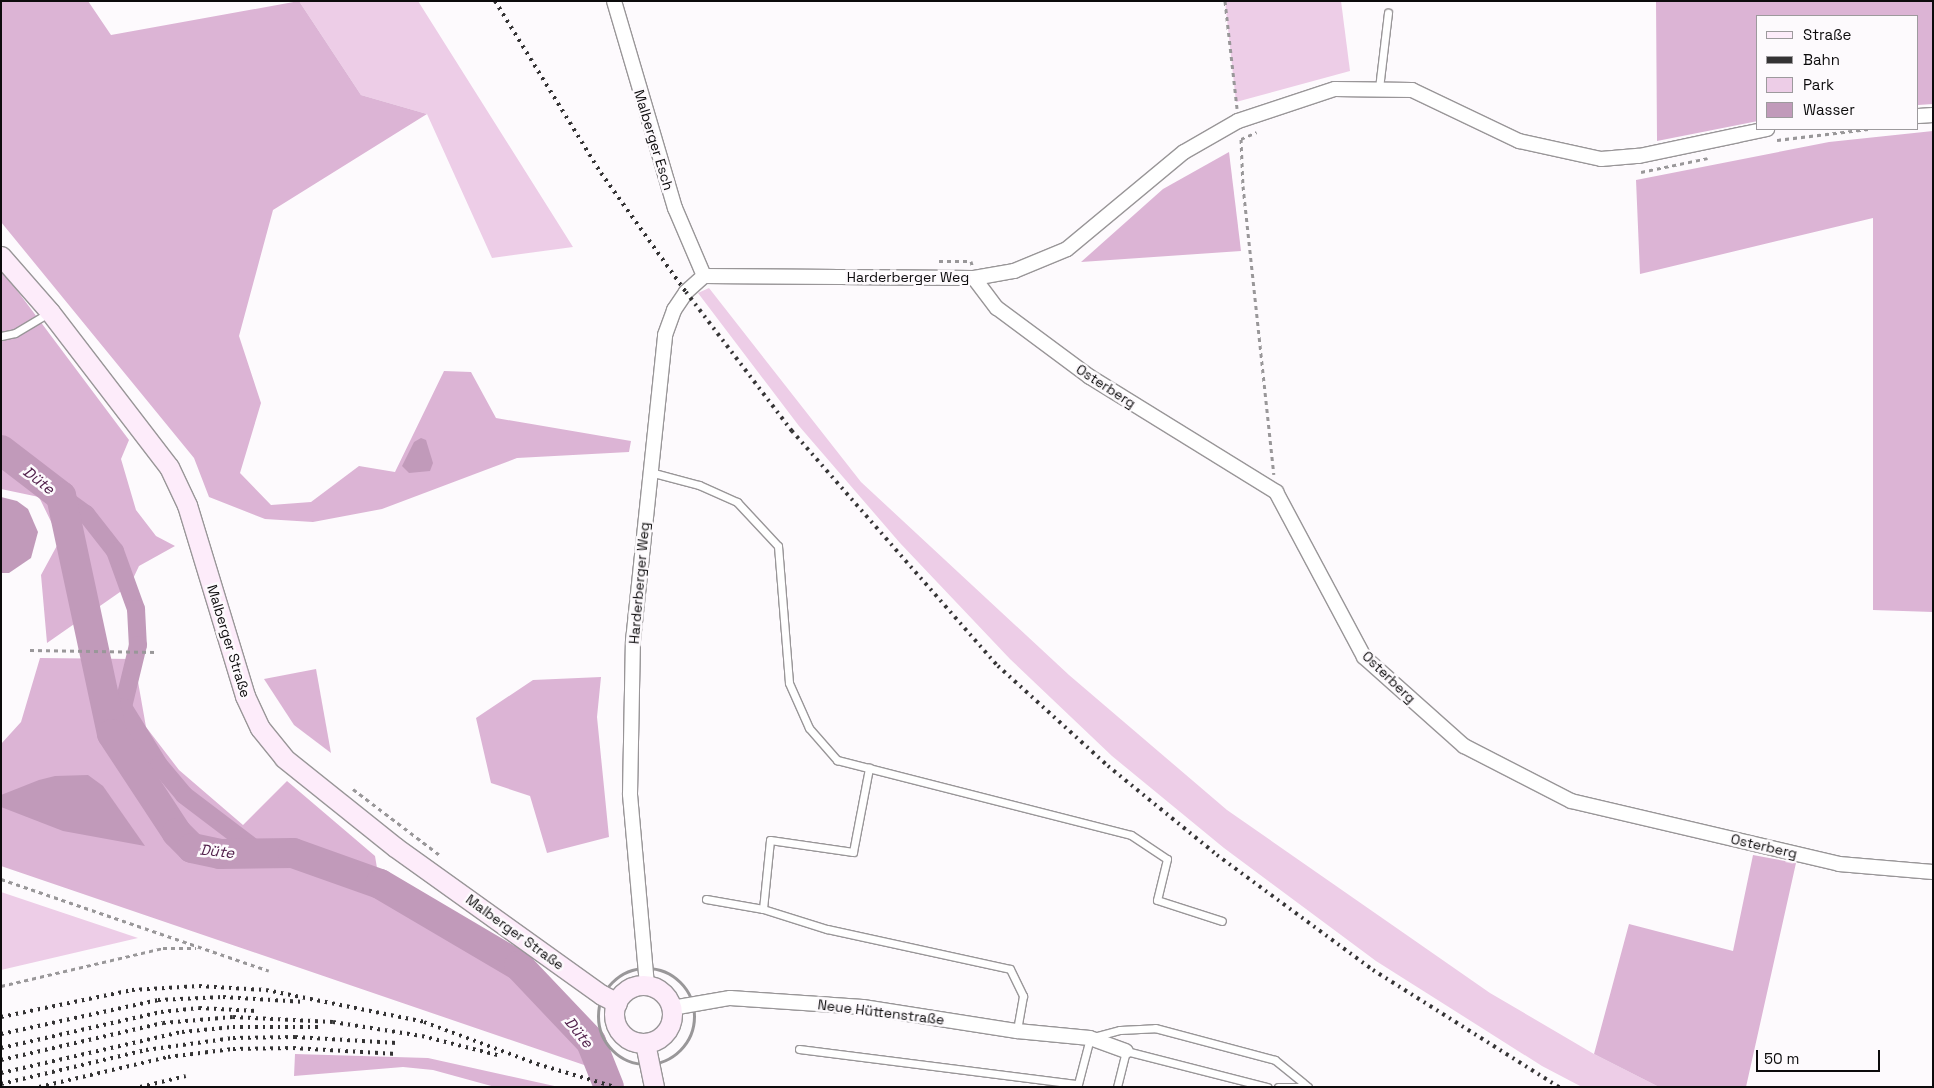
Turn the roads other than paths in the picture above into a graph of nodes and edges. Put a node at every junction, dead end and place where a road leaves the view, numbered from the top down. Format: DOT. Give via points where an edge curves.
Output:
graph roads {
  1 [pos="614,1"];
  2 [pos="1388,12"];
  3 [pos="1379,88"];
  4 [pos="1933,115"];
  5 [pos="1919,116"];
  6 [pos="1762,130"];
  7 [pos="1,256"];
  8 [pos="704,276"];
  9 [pos="974,278"];
  10 [pos="50,312"];
  11 [pos="1,336"];
  12 [pos="650,472"];
  13 [pos="869,768"];
  14 [pos="1933,872"];
  15 [pos="706,899"];
  16 [pos="763,909"];
  17 [pos="1222,921"];
  18 [pos="648,978"];
  19 [pos="607,990"];
  20 [pos="672,1008"];
  21 [pos="1017,1031"];
  22 [pos="1090,1038"];
  23 [pos="645,1043"];
  24 [pos="799,1049"];
  25 [pos="1126,1051"];
  26 [pos="654,1087"];
  27 [pos="1117,1087"];
  28 [pos="1267,1087"];
  29 [pos="1278,1087"];
  30 [pos="1307,1087"];
  1 -- 8 [label="street, Malberger Esch" via="675,208"];
  2 -- 3 [label="lane"];
  3 -- 6 [label="street, Harderberger Weg" via="1412,90 1518,141 1601,159 1639,156"];
  3 -- 9 [label="street, Harderberger Weg" via="1335,89 1238,121 1184,152 1066,249 1014,271"];
  4 -- 5 [label="street"];
  7 -- 10 [label="street, Malberger Straße"];
  8 -- 9 [label="street, Harderberger Weg"];
  8 -- 12 [label="street, Harderberger Weg" via="686,292 674,310 665,335"];
  9 -- 14 [label="street, Osterberg" via="997,308 1090,377 1276,492 1364,657 1464,746 1571,802 1839,864"];
  10 -- 11 [label="lane" via="15,332"];
  10 -- 19 [label="street, Malberger Straße" via="169,467 187,505 245,696 260,728 284,758 395,847"];
  12 -- 13 [label="lane" via="699,485 737,502 778,546 789,683 800,711 809,728 837,760"];
  12 -- 18 [label="street, Harderberger Weg" via="633,641 630,794"];
  13 -- 16 [label="lane" via="852,852 770,840"];
  13 -- 17 [label="lane" via="1131,835 1166,858 1157,900"];
  15 -- 16 [label="lane"];
  16 -- 21 [label="lane" via="827,929 1010,969 1023,996"];
  18 -- 19 [label="street" via="629,989"];
  18 -- 20 [label="street"];
  19 -- 23 [label="street" via="620,1031 626,1038"];
  20 -- 21 [label="street, Neue Hüttenstraße" via="730,998 863,1007"];
  20 -- 23 [label="street" via="668,1029 663,1036"];
  21 -- 22 [label="street, Neue Hüttenstraße"];
  22 -- 24 [label="lane" via="1078,1084"];
  22 -- 25 [label="street, Neue Hüttenstraße"];
  22 -- 30 [label="lane, Neue Hüttenstraße" via="1120,1030 1155,1028 1274,1060"];
  23 -- 26 [label="street"];
  25 -- 27 [label="lane"];
  25 -- 28 [label="lane, Neue Hüttenstraße"];
  29 -- 30 [label="lane, Neue Hüttenstraße"];
}
